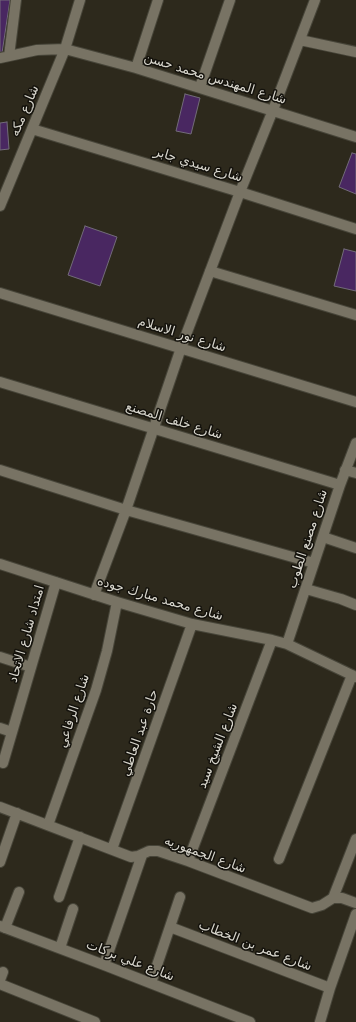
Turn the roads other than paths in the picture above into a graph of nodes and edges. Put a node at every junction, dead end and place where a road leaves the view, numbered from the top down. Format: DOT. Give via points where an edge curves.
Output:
graph roads {
  1 [pos="16,0"];
  2 [pos="80,0"];
  3 [pos="158,0"];
  4 [pos="230,0"];
  5 [pos="315,0"];
  6 [pos="300,40"];
  7 [pos="65,49"];
  8 [pos="356,52"];
  9 [pos="5,57"];
  10 [pos="136,68"];
  11 [pos="200,87"];
  12 [pos="274,110"];
  13 [pos="32,129"];
  14 [pos="356,137"];
  15 [pos="240,192"];
  16 [pos="0,206"];
  17 [pos="356,229"];
  18 [pos="210,271"];
  19 [pos="0,293"];
  20 [pos="356,315"];
  21 [pos="181,348"];
  22 [pos="0,382"];
  23 [pos="356,402"];
  24 [pos="154,429"];
  25 [pos="356,443"];
  26 [pos="0,470"];
  27 [pos="345,470"];
  28 [pos="356,473"];
  29 [pos="340,485"];
  30 [pos="126,510"];
  31 [pos="323,537"];
  32 [pos="356,548"];
  33 [pos="314,563"];
  34 [pos="0,564"];
  35 [pos="56,582"];
  36 [pos="306,589"];
  37 [pos="94,595"];
  38 [pos="117,602"];
  39 [pos="356,605"];
  40 [pos="192,624"];
  41 [pos="272,640"];
  42 [pos="287,644"];
  43 [pos="0,657"];
  44 [pos="31,667"];
  45 [pos="354,676"];
  46 [pos="0,728"];
  47 [pos="12,732"];
  48 [pos="3,763"];
  49 [pos="0,807"];
  50 [pos="17,813"];
  51 [pos="48,825"];
  52 [pos="80,837"];
  53 [pos="356,840"];
  54 [pos="112,849"];
  55 [pos="142,855"];
  56 [pos="279,859"];
  57 [pos="188,861"];
  58 [pos="0,862"];
  59 [pos="19,892"];
  60 [pos="59,897"];
  61 [pos="180,897"];
  62 [pos="333,898"];
  63 [pos="356,903"];
  64 [pos="73,909"];
  65 [pos="356,914"];
  66 [pos="3,927"];
  67 [pos="170,927"];
  68 [pos="60,948"];
  69 [pos="104,965"];
  70 [pos="152,983"];
  71 [pos="0,984"];
  72 [pos="330,988"];
  73 [pos="95,1022"];
  74 [pos="250,1022"];
  75 [pos="320,1022"];
  1 -- 9 [label="street"];
  2 -- 7 [label="street, شارع مكه"];
  3 -- 10 [label="street"];
  4 -- 11 [label="street"];
  5 -- 6 [label="street"];
  6 -- 8 [label="street"];
  6 -- 12 [label="street"];
  7 -- 9 [label="street, شارع المهندس محمد حسن" via="37,50"];
  7 -- 10 [label="street, شارع المهندس محمد حسن"];
  7 -- 13 [label="street, شارع مكه"];
  10 -- 11 [label="street, شارع المهندس محمد حسن"];
  11 -- 12 [label="street, شارع المهندس محمد حسن"];
  12 -- 14 [label="street, شارع المهندس محمد حسن"];
  12 -- 15 [label="street"];
  13 -- 15 [label="street, شارع سيدي جابر"];
  13 -- 16 [label="street, شارع مكه"];
  15 -- 17 [label="street, شارع سيدي جابر"];
  15 -- 18 [label="street"];
  18 -- 20 [label="street"];
  18 -- 21 [label="street"];
  19 -- 21 [label="street, شارع نور الاسلام"];
  21 -- 23 [label="street, شارع نور الاسلام"];
  21 -- 24 [label="street"];
  22 -- 24 [label="street, شارع خلف المصنع"];
  24 -- 29 [label="street, شارع خلف المصنع"];
  24 -- 30 [label="street"];
  25 -- 27 [label="street, شارع مصنع الطوب"];
  26 -- 30 [label="street"];
  27 -- 28 [label="street"];
  27 -- 29 [label="street, شارع مصنع الطوب"];
  29 -- 31 [label="street, شارع مصنع الطوب"];
  30 -- 33 [label="street"];
  30 -- 37 [label="street"];
  31 -- 32 [label="street"];
  31 -- 33 [label="street, شارع مصنع الطوب"];
  33 -- 36 [label="street, شارع مصنع الطوب"];
  34 -- 35 [label="street, شارع محمد مبارك جوده"];
  35 -- 37 [label="street, شارع محمد مبارك جوده"];
  35 -- 44 [label="street, امتداد شارع الاتحاد"];
  36 -- 39 [label="street"];
  36 -- 42 [label="street, شارع مصنع الطوب"];
  37 -- 38 [label="street, شارع محمد مبارك جوده"];
  38 -- 40 [label="street, شارع محمد مبارك جوده"];
  38 -- 51 [label="street, شارع الرفاعي" via="96,690"];
  40 -- 41 [label="street, شارع محمد مبارك جوده"];
  40 -- 54 [label="street, حارة عبد العاطي"];
  41 -- 42 [label="street, شارع محمد مبارك جوده"];
  41 -- 57 [label="street, شارع الشيخ سيد"];
  42 -- 45 [label="street, شارع محمد مبارك جوده"];
  43 -- 44 [label="street"];
  44 -- 47 [label="street, امتداد شارع الاتحاد"];
  45 -- 56 [label="street"];
  46 -- 47 [label="street"];
  47 -- 48 [label="street, امتداد شارع الاتحاد"];
  49 -- 50 [label="street, شارع الجمهوريه"];
  50 -- 51 [label="street, شارع الجمهوريه"];
  50 -- 58 [label="street"];
  51 -- 52 [label="street, شارع الجمهوريه"];
  52 -- 54 [label="street, شارع الجمهوريه"];
  52 -- 60 [label="street"];
  53 -- 62 [label="street"];
  54 -- 55 [label="street, شارع الجمهوريه" via="130,857"];
  55 -- 57 [label="street, شارع الجمهوريه" via="154,850"];
  55 -- 69 [label="street"];
  57 -- 62 [label="street, شارع الجمهوريه" via="312,908"];
  59 -- 66 [label="street"];
  61 -- 67 [label="street"];
  62 -- 63 [label="street"];
  64 -- 68 [label="street"];
  65 -- 72 [label="street"];
  66 -- 68 [label="street, شارع علي بركات"];
  67 -- 70 [label="street"];
  67 -- 72 [label="street, شارع عمر بن الخطاب"];
  68 -- 69 [label="street, شارع علي بركات"];
  69 -- 70 [label="street, شارع علي بركات"];
  70 -- 74 [label="street, شارع علي بركات"];
  71 -- 73 [label="street"];
  72 -- 75 [label="street"];
}
